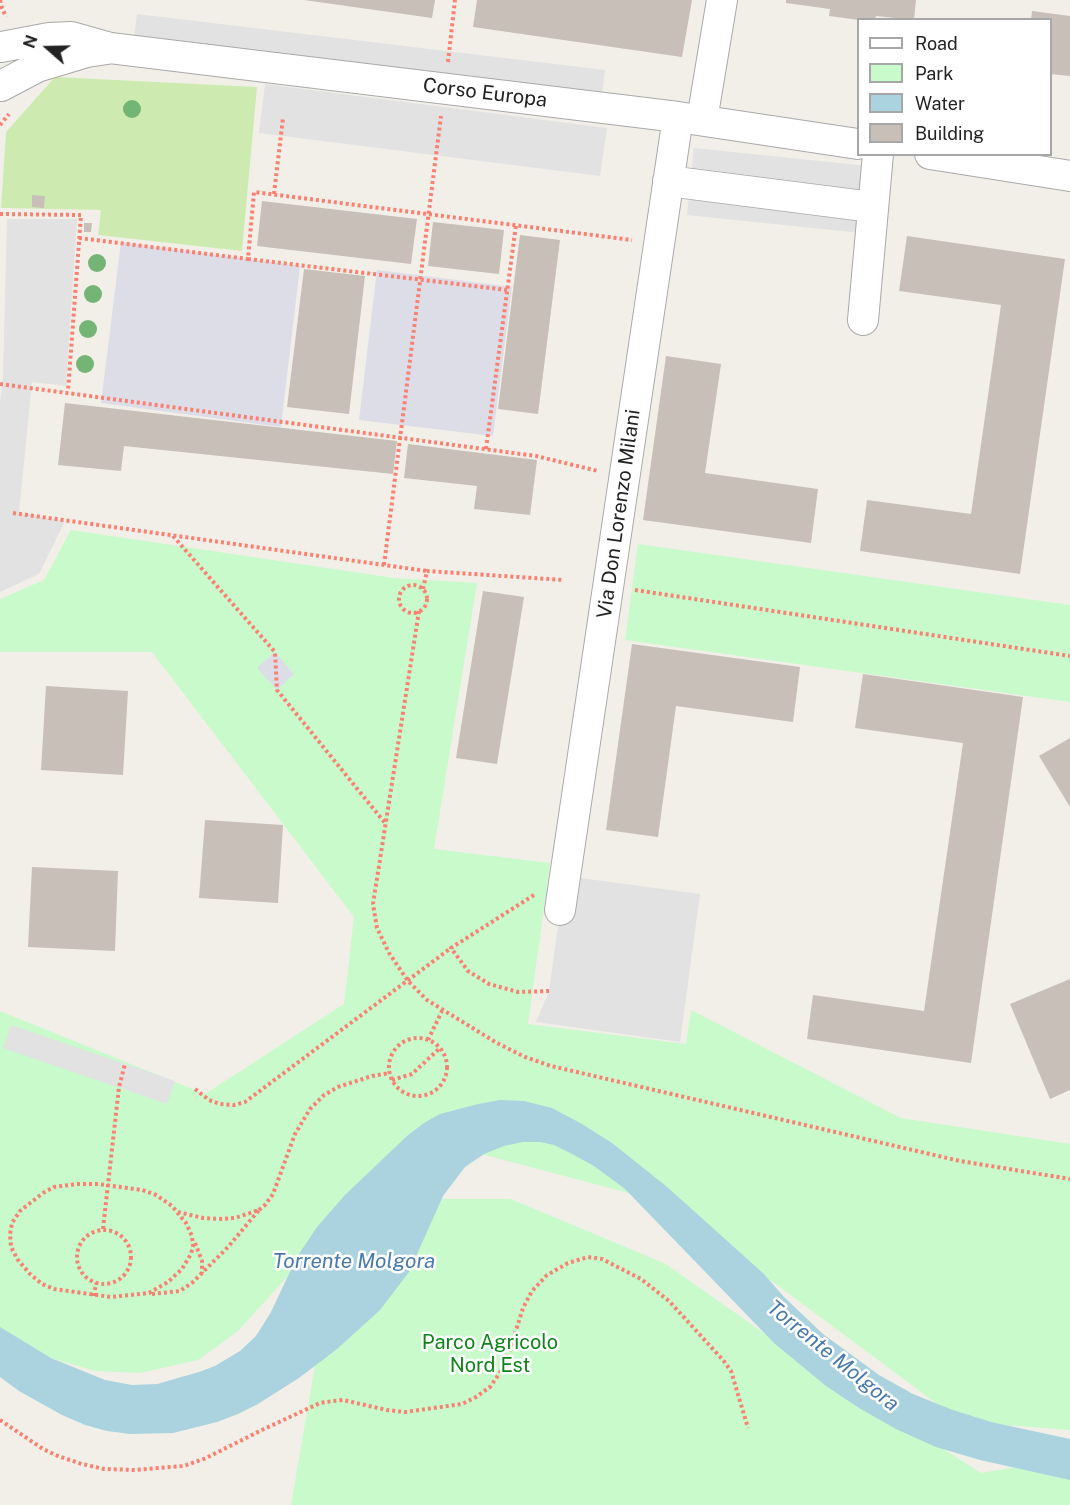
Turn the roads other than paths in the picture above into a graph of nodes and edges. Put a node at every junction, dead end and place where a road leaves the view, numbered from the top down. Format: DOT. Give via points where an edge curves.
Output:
graph roads {
  1 [pos="722,0"];
  2 [pos="1,46"];
  3 [pos="110,48"];
  4 [pos="1,87"];
  5 [pos="690,119"];
  6 [pos="857,144"];
  7 [pos="878,156"];
  8 [pos="943,156"];
  9 [pos="1070,176"];
  10 [pos="668,181"];
  11 [pos="872,207"];
  12 [pos="863,320"];
  13 [pos="560,910"];
  1 -- 5 [label="street, Via Don Lorenzo Milani"];
  2 -- 3 [label="street, Corso Europa" via="56,37"];
  2 -- 4 [label="street" via="6,67"];
  3 -- 4 [label="street, Corso Europa" via="37,67"];
  3 -- 5 [label="street, Corso Europa" via="446,75"];
  5 -- 6 [label="street, Corso Europa"];
  5 -- 10 [label="street, Via Don Lorenzo Milani"];
  7 -- 11 [label="street"];
  8 -- 9 [label="street"];
  10 -- 11 [label="street"];
  10 -- 13 [label="street, Via Don Lorenzo Milani"];
  11 -- 12 [label="street"];
}
